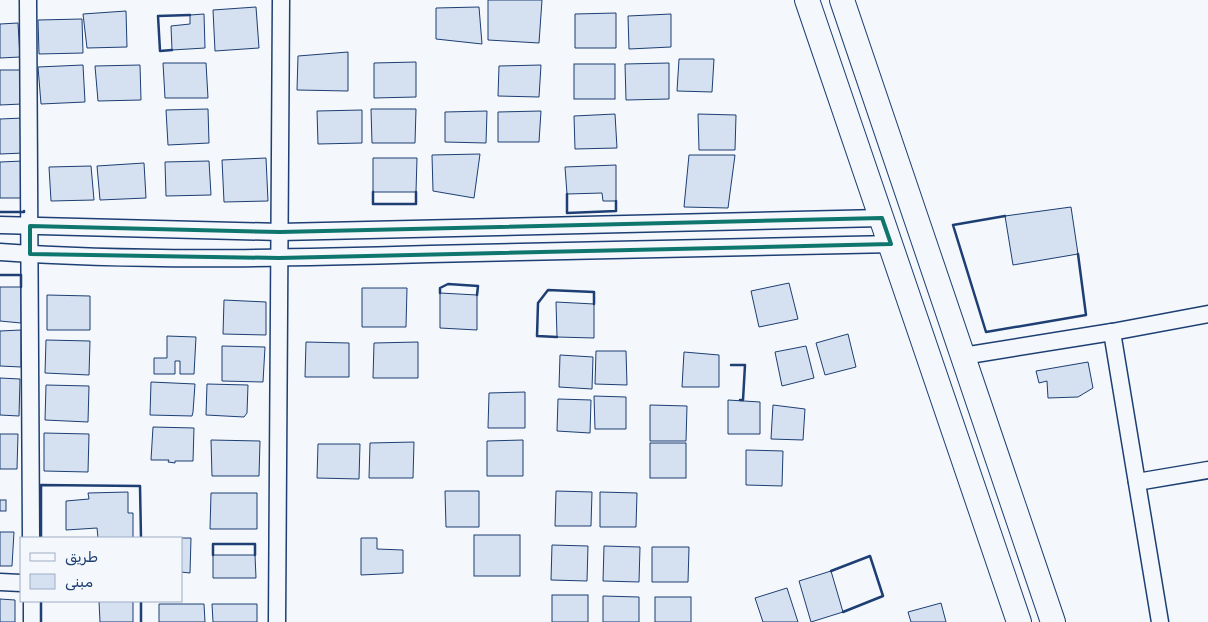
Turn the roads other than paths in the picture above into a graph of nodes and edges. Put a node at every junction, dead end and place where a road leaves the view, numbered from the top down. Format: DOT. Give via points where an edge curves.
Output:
graph roads {
  1 [pos="28,0"];
  2 [pos="281,0"];
  3 [pos="807,0"];
  4 [pos="842,0"];
  5 [pos="882,218"];
  6 [pos="0,225"];
  7 [pos="30,226"];
  8 [pos="280,232"];
  9 [pos="890,244"];
  10 [pos="0,252"];
  11 [pos="30,254"];
  12 [pos="279,258"];
  13 [pos="1208,314"];
  14 [pos="1112,332"];
  15 [pos="962,356"];
  16 [pos="1208,470"];
  17 [pos="1137,482"];
  18 [pos="32,537"];
  19 [pos="0,582"];
  20 [pos="20,583"];
  21 [pos="32,602"];
  22 [pos="32,622"];
  23 [pos="277,622"];
  24 [pos="1019,622"];
  25 [pos="1053,622"];
  26 [pos="1160,622"];
  1 -- 7 [label="street"];
  2 -- 8 [label="street"];
  3 -- 5 [label="street"];
  4 -- 15 [label="street"];
  5 -- 8 [label="street"];
  5 -- 9 [label="street"];
  6 -- 7 [label="street"];
  7 -- 8 [label="street"];
  7 -- 11 [label="street"];
  8 -- 12 [label="street"];
  9 -- 12 [label="street"];
  9 -- 24 [label="street"];
  10 -- 11 [label="street"];
  11 -- 12 [label="street"];
  11 -- 18 [label="street"];
  12 -- 23 [label="street"];
  13 -- 14 [label="street"];
  14 -- 15 [label="street"];
  14 -- 17 [label="street"];
  15 -- 25 [label="street"];
  16 -- 17 [label="street"];
  17 -- 26 [label="street"];
  19 -- 20 [label="street"];
  21 -- 22 [label="street"];
}
